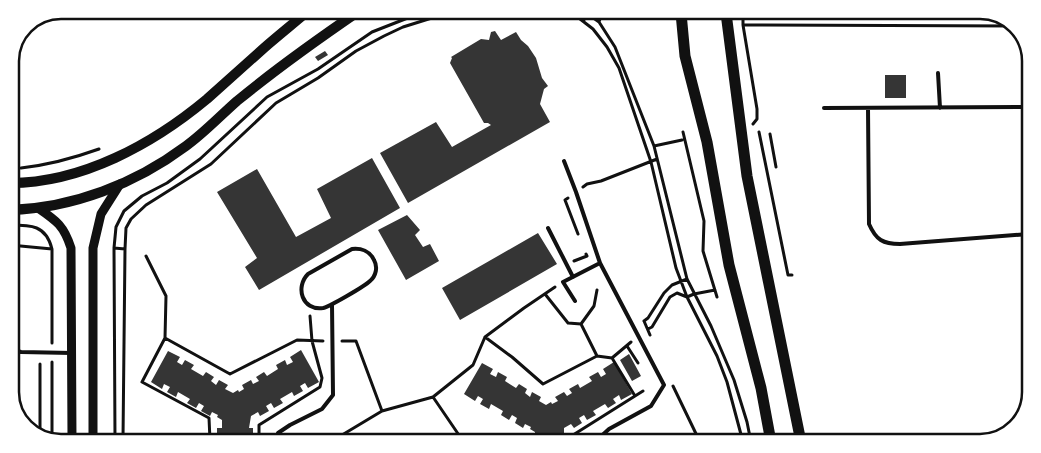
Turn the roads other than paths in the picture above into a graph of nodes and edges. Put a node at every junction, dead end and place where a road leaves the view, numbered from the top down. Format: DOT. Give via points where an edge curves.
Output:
graph roads {
  1 [pos="299,19"];
  2 [pos="349,19"];
  3 [pos="682,19"];
  4 [pos="727,19"];
  5 [pos="938,73"];
  6 [pos="1022,107"];
  7 [pos="824,108"];
  8 [pos="868,108"];
  9 [pos="940,108"];
  10 [pos="564,161"];
  11 [pos="19,182"];
  12 [pos="120,184"];
  13 [pos="38,208"];
  14 [pos="19,209"];
  15 [pos="548,228"];
  16 [pos="1022,235"];
  17 [pos="600,262"];
  18 [pos="573,277"];
  19 [pos="575,301"];
  20 [pos="332,304"];
  21 [pos="19,351"];
  22 [pos="72,353"];
  23 [pos="72,434"];
  24 [pos="93,434"];
  25 [pos="278,434"];
  26 [pos="604,434"];
  27 [pos="770,434"];
  28 [pos="799,434"];
  1 -- 11 [label="main road" via="206,100 162,132 112,160 73,174"];
  2 -- 12 [label="main road" via="271,74 187,146"];
  3 -- 27 [label="main road" via="685,56 707,142 729,265"];
  4 -- 28 [label="main road" via="747,176"];
  5 -- 9 [label="lane"];
  6 -- 9 [label="lane"];
  7 -- 8 [label="lane"];
  8 -- 9 [label="lane"];
  8 -- 16 [label="lane" via="869,224 879,240 900,244"];
  10 -- 17 [label="lane"];
  12 -- 13 [label="main road" via="76,201"];
  12 -- 24 [label="street" via="101,214 93,248"];
  13 -- 14 [label="main road"];
  13 -- 22 [label="street" via="56,220 71,248"];
  15 -- 18 [label="lane"];
  17 -- 18 [label="lane"];
  17 -- 26 [label="lane" via="664,385 651,406"];
  18 -- 19 [label="lane" via="563,282"];
  20 -- 20 [label="lane" via="374,276 376,265 368,252 352,249 304,278 301,289 304,301 321,308"];
  20 -- 25 [label="lane" via="333,395 322,409"];
  21 -- 22 [label="lane"];
  22 -- 23 [label="street"];
}
